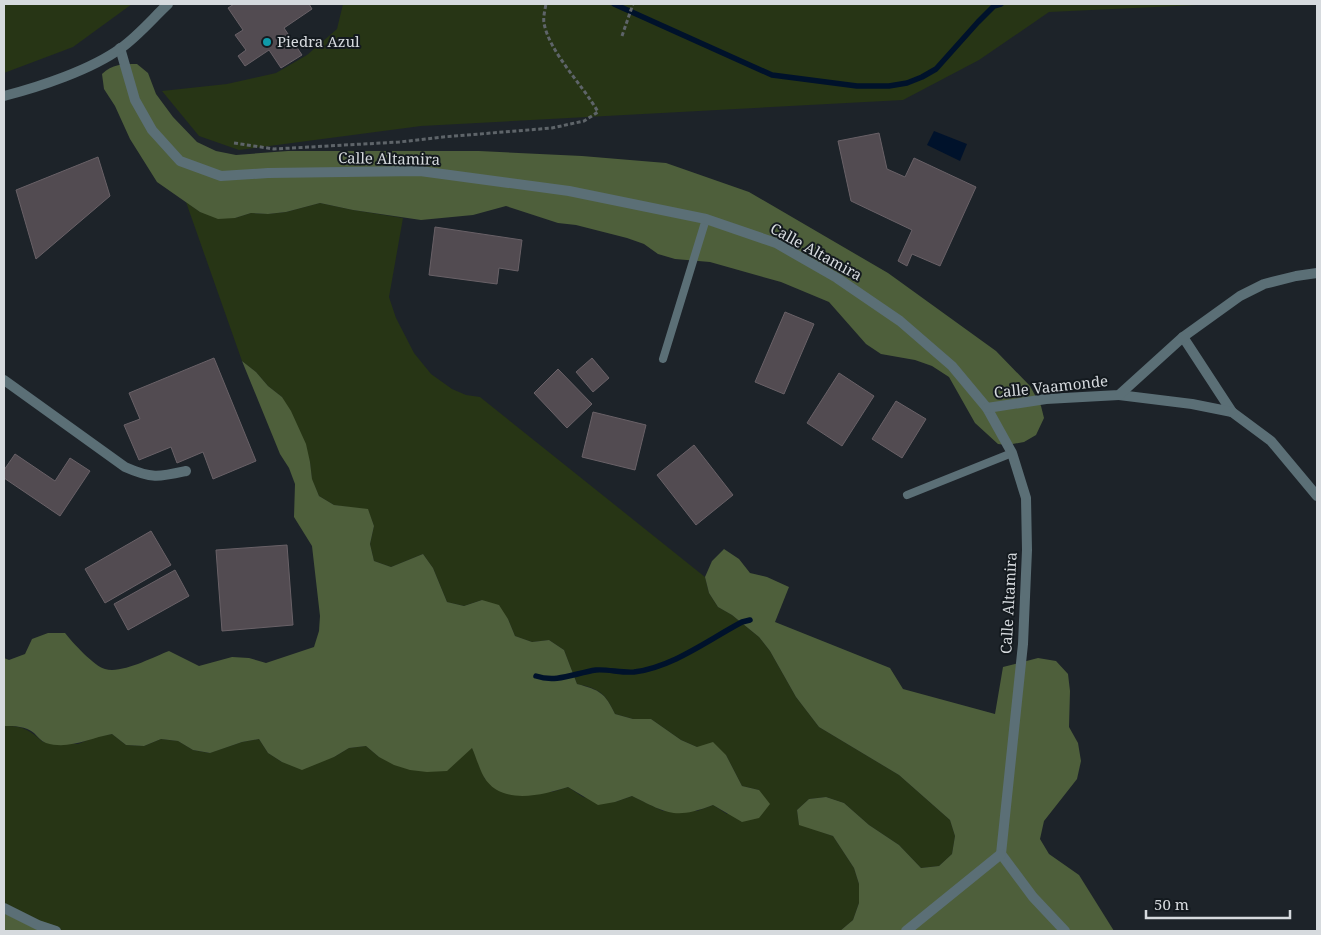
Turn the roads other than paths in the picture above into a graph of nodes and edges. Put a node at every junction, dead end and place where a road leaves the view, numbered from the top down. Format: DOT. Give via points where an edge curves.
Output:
graph roads {
  1 [pos="168,4"];
  2 [pos="120,48"];
  3 [pos="4,96"];
  4 [pos="706,219"];
  5 [pos="1317,273"];
  6 [pos="1182,337"];
  7 [pos="664,359"];
  8 [pos="4,380"];
  9 [pos="1119,395"];
  10 [pos="987,408"];
  11 [pos="1232,412"];
  12 [pos="1012,453"];
  13 [pos="186,470"];
  14 [pos="907,495"];
  15 [pos="1317,496"];
  16 [pos="1001,854"];
  17 [pos="4,908"];
  18 [pos="36,928"];
  19 [pos="56,931"];
  20 [pos="906,931"];
  21 [pos="1065,931"];
  1 -- 2 [label="street"];
  2 -- 3 [label="street" via="80,70"];
  2 -- 4 [label="street, Calle Altamira" via="135,100 152,130 180,161 222,176 420,171 569,192"];
  4 -- 7 [label="lane"];
  4 -- 10 [label="street, Calle Altamira" via="776,243 837,278 900,321 952,366"];
  5 -- 6 [label="street, Calle Vaamonde" via="1264,284 1240,296"];
  6 -- 9 [label="street, Calle Vaamonde"];
  6 -- 11 [label="street"];
  8 -- 13 [label="street" via="125,467 158,477"];
  9 -- 10 [label="street, Calle Vaamonde" via="1046,399"];
  9 -- 11 [label="street"];
  10 -- 12 [label="street, Calle Altamira"];
  11 -- 15 [label="street" via="1271,441"];
  12 -- 14 [label="lane"];
  12 -- 16 [label="street, Calle Altamira" via="1026,498 1027,550 1023,644"];
  16 -- 20 [label="street"];
  16 -- 21 [label="street" via="1033,897"];
  17 -- 18 [label="street"];
  18 -- 19 [label="street"];
}
